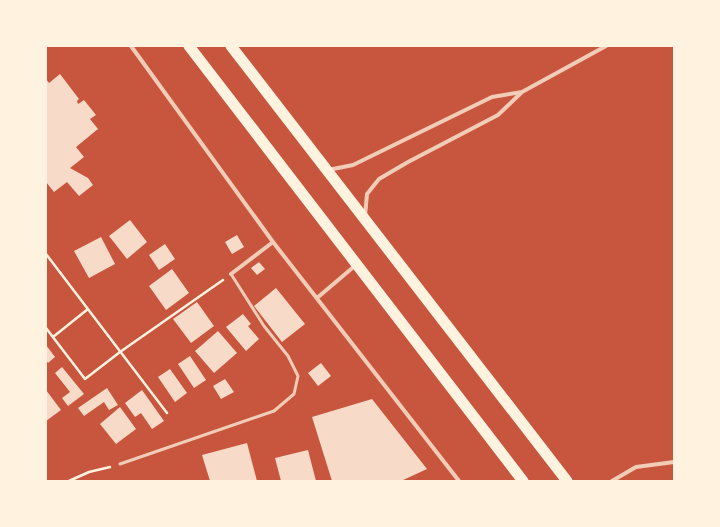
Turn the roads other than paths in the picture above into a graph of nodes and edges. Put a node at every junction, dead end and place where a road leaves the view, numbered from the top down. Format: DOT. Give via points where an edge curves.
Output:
graph roads {
  1 [pos="131,46"];
  2 [pos="189,46"];
  3 [pos="231,46"];
  4 [pos="606,46"];
  5 [pos="522,92"];
  6 [pos="327,170"];
  7 [pos="365,218"];
  8 [pos="273,242"];
  9 [pos="357,264"];
  10 [pos="232,274"];
  11 [pos="317,298"];
  12 [pos="674,462"];
  13 [pos="120,464"];
  14 [pos="459,481"];
  15 [pos="523,481"];
  16 [pos="567,481"];
  17 [pos="612,481"];
  1 -- 8 [label="street"];
  2 -- 9 [label="highway"];
  3 -- 6 [label="highway"];
  4 -- 5 [label="street"];
  5 -- 6 [label="street" via="492,96 353,165"];
  5 -- 7 [label="street" via="498,115 379,179 367,194"];
  6 -- 7 [label="highway"];
  7 -- 16 [label="highway"];
  8 -- 10 [label="street"];
  8 -- 11 [label="street"];
  9 -- 11 [label="street"];
  9 -- 15 [label="highway"];
  10 -- 13 [label="lane" via="264,326 288,356 298,376 294,394 274,411"];
  11 -- 14 [label="street"];
  12 -- 17 [label="street" via="636,468"];
}
